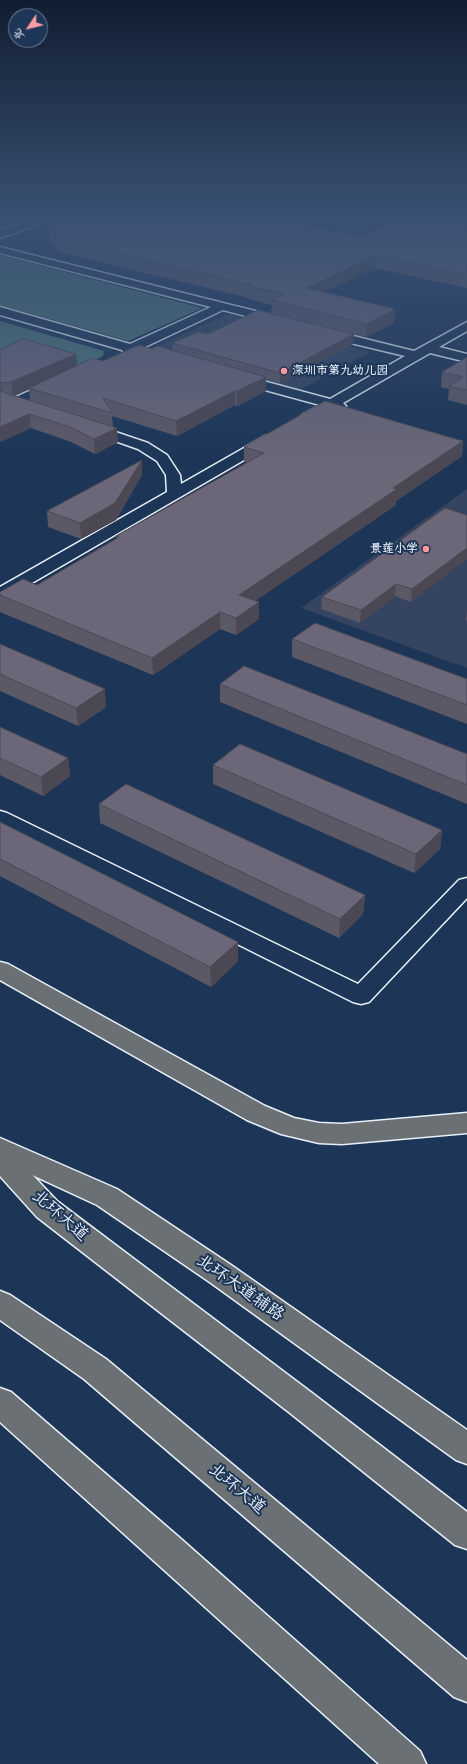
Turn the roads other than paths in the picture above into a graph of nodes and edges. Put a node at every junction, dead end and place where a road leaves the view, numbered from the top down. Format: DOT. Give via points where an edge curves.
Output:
graph roads {
  1 [pos="196,299"];
  2 [pos="223,306"];
  3 [pos="0,311"];
  4 [pos="292,324"];
  5 [pos="467,326"];
  6 [pos="315,330"];
  7 [pos="132,348"];
  8 [pos="421,352"];
  9 [pos="111,358"];
  10 [pos="467,358"];
  11 [pos="178,361"];
  12 [pos="224,374"];
  13 [pos="70,377"];
  14 [pos="0,398"];
  15 [pos="14,403"];
  16 [pos="330,404"];
  17 [pos="29,408"];
  18 [pos="353,410"];
  19 [pos="75,422"];
  20 [pos="297,424"];
  21 [pos="283,431"];
  22 [pos="175,493"];
  23 [pos="0,594"];
  24 [pos="0,817"];
  25 [pos="467,885"];
  26 [pos="0,970"];
  27 [pos="467,1123"];
  28 [pos="0,1148"];
  29 [pos="0,1158"];
  30 [pos="0,1304"];
  31 [pos="0,1320"];
  32 [pos="95,1368"];
  33 [pos="0,1402"];
  34 [pos="467,1449"];
  35 [pos="467,1533"];
  36 [pos="467,1684"];
  37 [pos="407,1764"];
  1 -- 2 [label="street"];
  2 -- 4 [label="street"];
  2 -- 7 [label="street"];
  3 -- 7 [label="street"];
  5 -- 8 [label="street"];
  6 -- 8 [label="street"];
  7 -- 9 [label="street"];
  7 -- 11 [label="street"];
  8 -- 10 [label="street"];
  8 -- 16 [label="street"];
  12 -- 16 [label="street"];
  13 -- 15 [label="street"];
  14 -- 15 [label="street"];
  15 -- 17 [label="street"];
  16 -- 18 [label="street"];
  16 -- 20 [label="street"];
  19 -- 22 [label="street" via="143,446 162,458 173,475"];
  21 -- 22 [label="street"];
  22 -- 23 [label="street"];
  24 -- 25 [label="street" via="361,996"];
  26 -- 27 [label="main road" via="256,1113 290,1127 319,1133 342,1134"];
  28 -- 34 [label="main road, 北环大道辅路" via="107,1197 221,1274"];
  29 -- 35 [label="main road, 北环大道" via="47,1209"];
  30 -- 32 [label="main road, 北环大道"];
  31 -- 32 [label="main road"];
  32 -- 36 [label="main road, 北环大道"];
  33 -- 37 [label="main road"];
}
